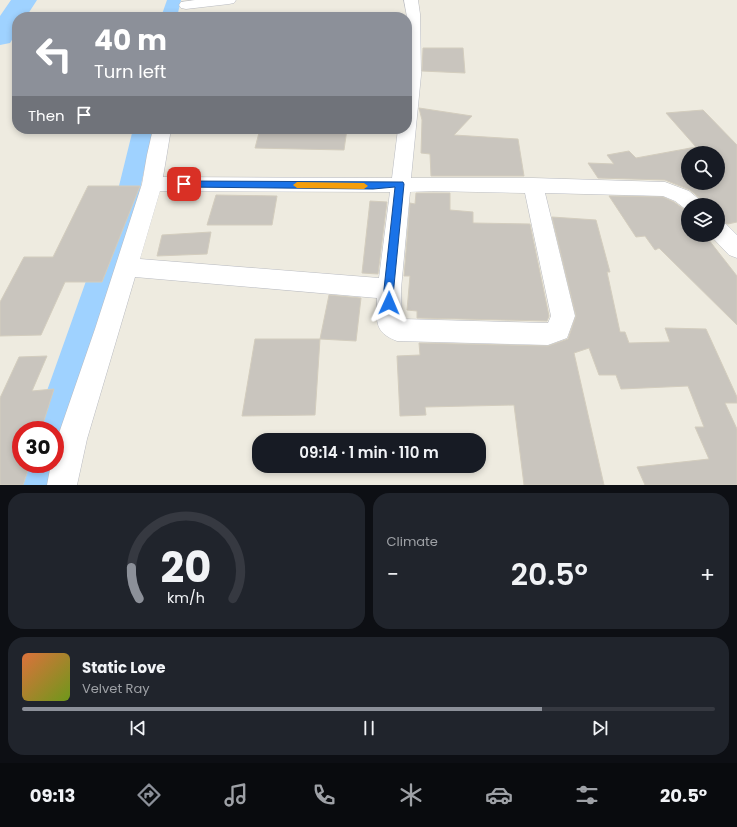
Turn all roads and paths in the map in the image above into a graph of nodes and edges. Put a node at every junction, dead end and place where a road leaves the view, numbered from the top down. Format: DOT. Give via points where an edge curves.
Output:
graph roads {
  1 [pos="228,0"];
  2 [pos="411,0"];
  3 [pos="185,7"];
  4 [pos="412,53"];
  5 [pos="412,53"];
  6 [pos="412,84"];
  7 [pos="161,134"];
  8 [pos="406,134"];
  9 [pos="152,184"];
  10 [pos="400,184"];
  11 [pos="533,185"];
  12 [pos="684,198"];
  13 [pos="127,267"];
  14 [pos="388,289"];
  15 [pos="62,485"];
  1 -- 3 [label="street"];
  2 -- 4 [label="street" via="414,14"];
  5 -- 6 [label="street"];
  7 -- 9 [label="street"];
  8 -- 10 [label="street"];
  9 -- 10 [label="street"];
  9 -- 13 [label="street"];
  10 -- 11 [label="street"];
  10 -- 14 [label="street"];
  11 -- 12 [label="street" via="665,189"];
  11 -- 14 [label="street" via="563,316 558,330 548,334 397,330 391,326 389,317"];
  13 -- 14 [label="street"];
  13 -- 15 [label="street" via="72,439"];
}
